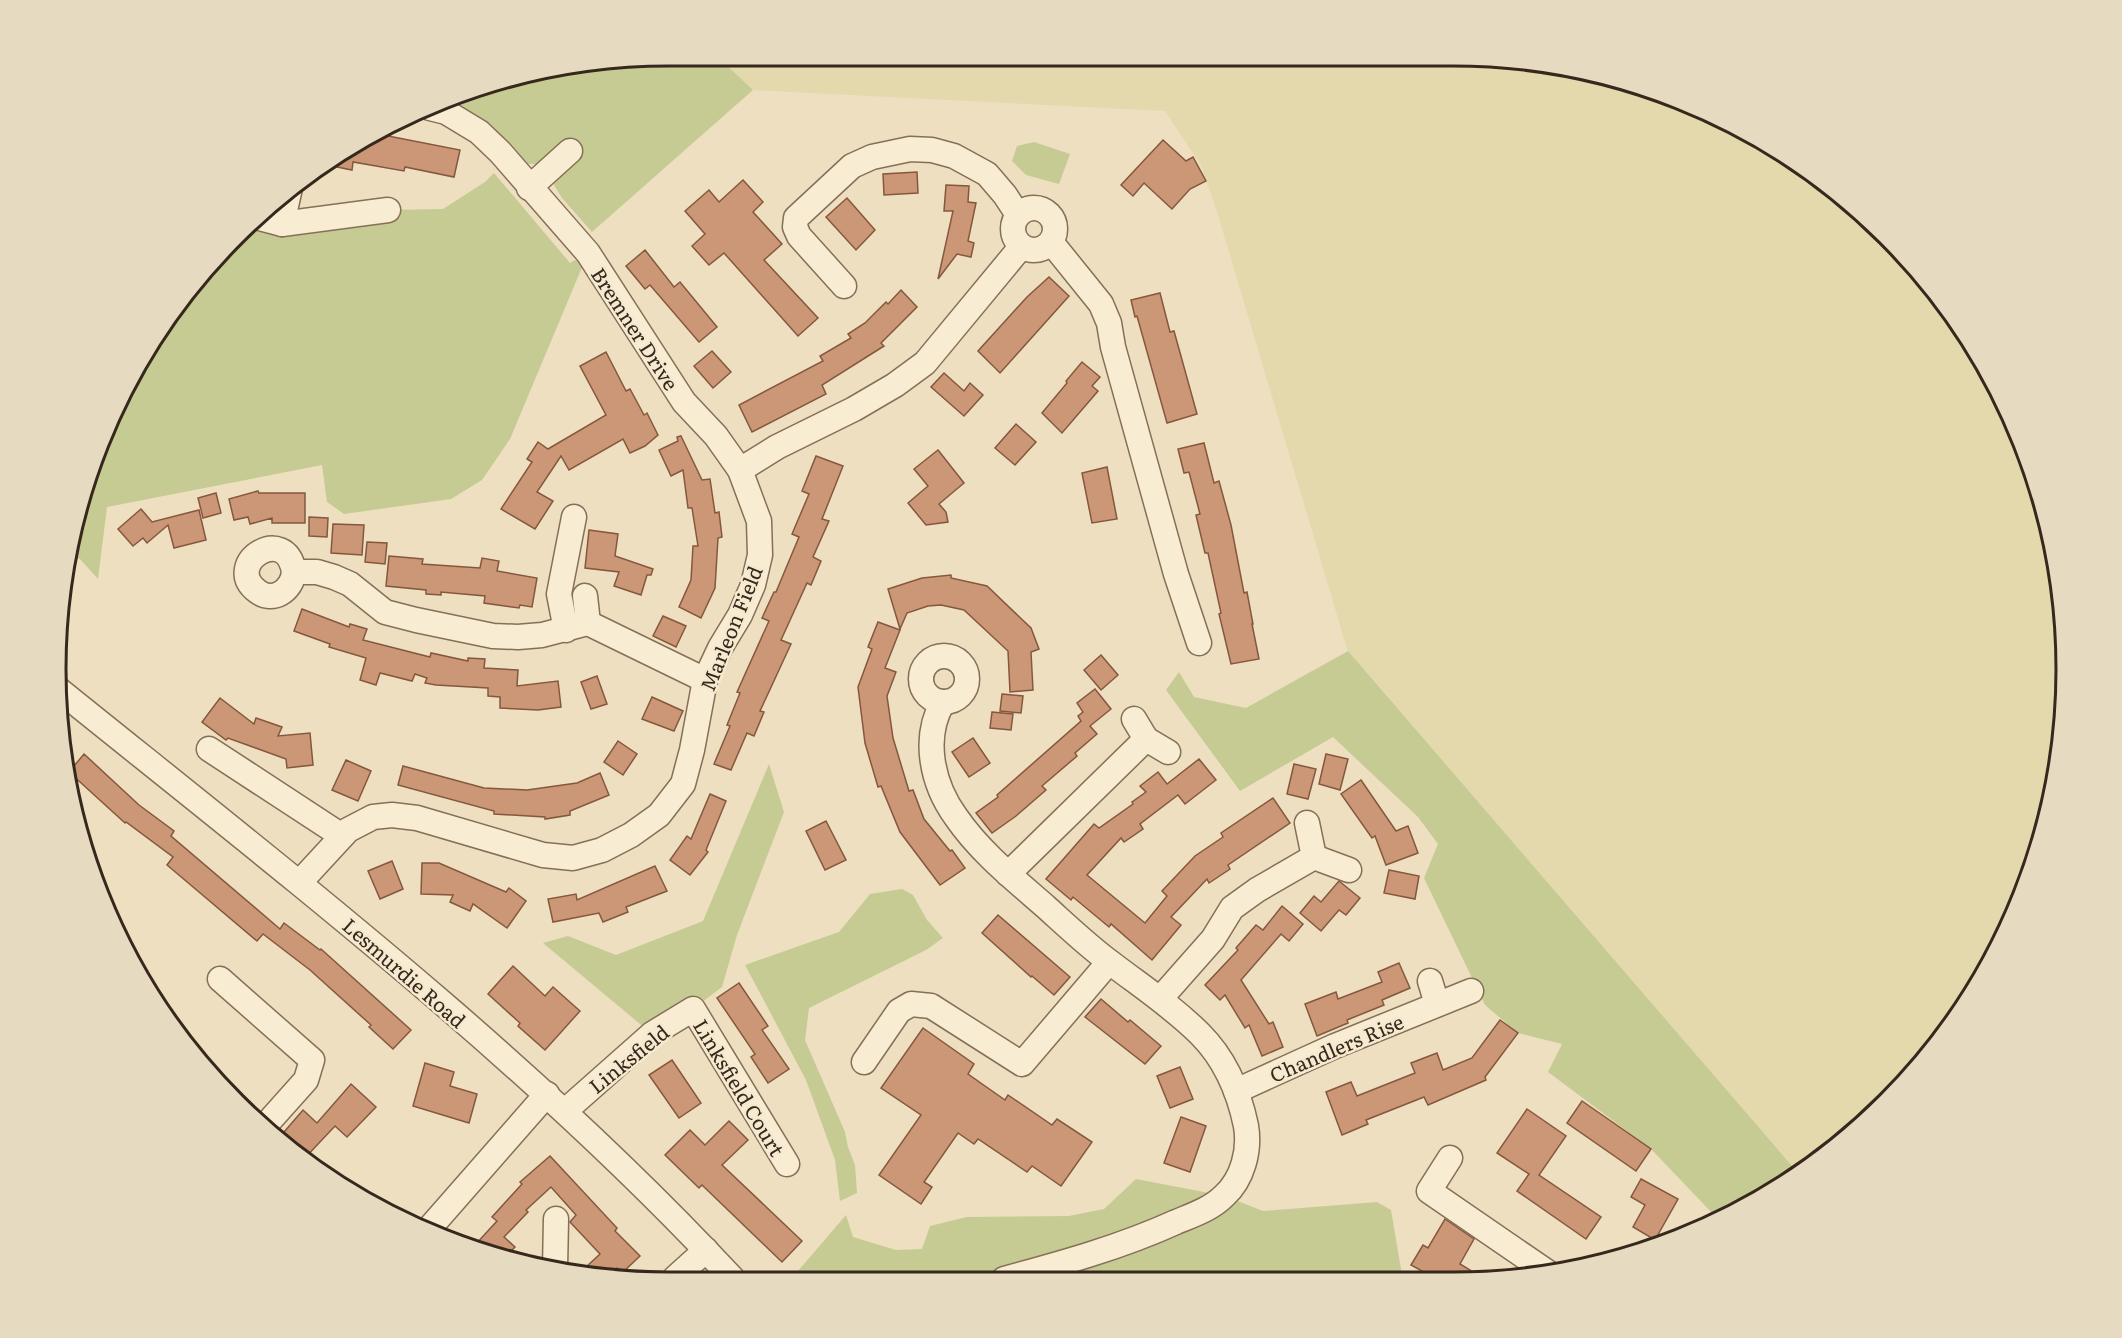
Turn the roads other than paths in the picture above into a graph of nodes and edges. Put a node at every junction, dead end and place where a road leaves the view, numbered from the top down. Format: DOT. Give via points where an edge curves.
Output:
graph roads {
  1 [pos="441,111"];
  2 [pos="570,151"];
  3 [pos="529,188"];
  4 [pos="287,203"];
  5 [pos="388,210"];
  6 [pos="1018,215"];
  7 [pos="267,220"];
  8 [pos="282,224"];
  9 [pos="1051,242"];
  10 [pos="1021,247"];
  11 [pos="844,286"];
  12 [pos="740,470"];
  13 [pos="574,517"];
  14 [pos="294,572"];
  15 [pos="585,596"];
  16 [pos="577,626"];
  17 [pos="1199,643"];
  18 [pos="705,680"];
  19 [pos="67,696"];
  20 [pos="943,702"];
  21 [pos="209,749"];
  22 [pos="1168,752"];
  23 [pos="1307,823"];
  24 [pos="342,836"];
  25 [pos="1314,857"];
  26 [pos="1348,870"];
  27 [pos="1008,874"];
  28 [pos="300,882"];
  29 [pos="1109,962"];
  30 [pos="220,979"];
  31 [pos="1430,981"];
  32 [pos="1471,991"];
  33 [pos="1160,999"];
  34 [pos="1437,1005"];
  35 [pos="693,1009"];
  36 [pos="864,1062"];
  37 [pos="1236,1091"];
  38 [pos="556,1102"];
  39 [pos="269,1120"];
  40 [pos="1450,1158"];
  41 [pos="787,1164"];
  42 [pos="556,1219"];
  43 [pos="434,1224"];
  44 [pos="706,1250"];
  45 [pos="555,1261"];
  46 [pos="1538,1266"];
  47 [pos="682,1272"];
  48 [pos="726,1272"];
  49 [pos="1029,1272"];
  1 -- 3 [label="street, Bremner Drive" via="479,132"];
  2 -- 3 [label="street"];
  3 -- 12 [label="street, Bremner Drive" via="588,253 684,402 716,436"];
  4 -- 8 [label="street"];
  5 -- 8 [label="street"];
  6 -- 9 [label="street" via="1030,208 1044,211 1053,221"];
  6 -- 10 [label="street" via="1013,236"];
  6 -- 11 [label="street" via="987,174 954,156 910,149 872,157 852,166 796,218 799,236"];
  7 -- 8 [label="street"];
  9 -- 10 [label="street" via="1040,250"];
  9 -- 17 [label="street" via="1101,304"];
  10 -- 12 [label="street" via="925,363 854,410 777,447"];
  12 -- 18 [label="street, Marleon Field" via="759,521 760,555 740,615"];
  13 -- 16 [label="street" via="559,594"];
  14 -- 16 [label="street" via="317,572 350,584 385,612 493,636 518,638"];
  15 -- 16 [label="street"];
  16 -- 18 [label="street"];
  18 -- 24 [label="street, Marleon Field" via="683,784 659,815 602,850 573,858 543,855 417,818 392,815 373,817"];
  19 -- 28 [label="street, Lesmurdie Road"];
  20 -- 27 [label="street" via="931,733 936,774 954,815"];
  21 -- 24 [label="street"];
  22 -- 27 [label="street" via="1140,729"];
  23 -- 25 [label="street"];
  24 -- 28 [label="street, Marleon Field"];
  25 -- 26 [label="street"];
  25 -- 33 [label="street" via="1232,908 1213,939"];
  27 -- 29 [label="street"];
  28 -- 38 [label="street, Lesmurdie Road"];
  29 -- 33 [label="street"];
  29 -- 36 [label="street" via="1022,1064 931,1006 911,1004 899,1011"];
  30 -- 39 [label="street" via="312,1060 306,1080"];
  31 -- 34 [label="street"];
  32 -- 34 [label="street, Chandlers Rise"];
  33 -- 37 [label="street" via="1200,1034"];
  34 -- 37 [label="street, Chandlers Rise"];
  35 -- 38 [label="street, Linksfield"];
  35 -- 41 [label="street, Linksfield Court"];
  37 -- 49 [label="street" via="1247,1135 1246,1153 1239,1178 1225,1196 1157,1230"];
  38 -- 43 [label="street, Linksfield"];
  38 -- 44 [label="street, Lesmurdie Road"];
  40 -- 46 [label="street" via="1429,1191"];
  42 -- 45 [label="street"];
  44 -- 47 [label="street"];
  44 -- 48 [label="street, Lesmurdie Road"];
}
